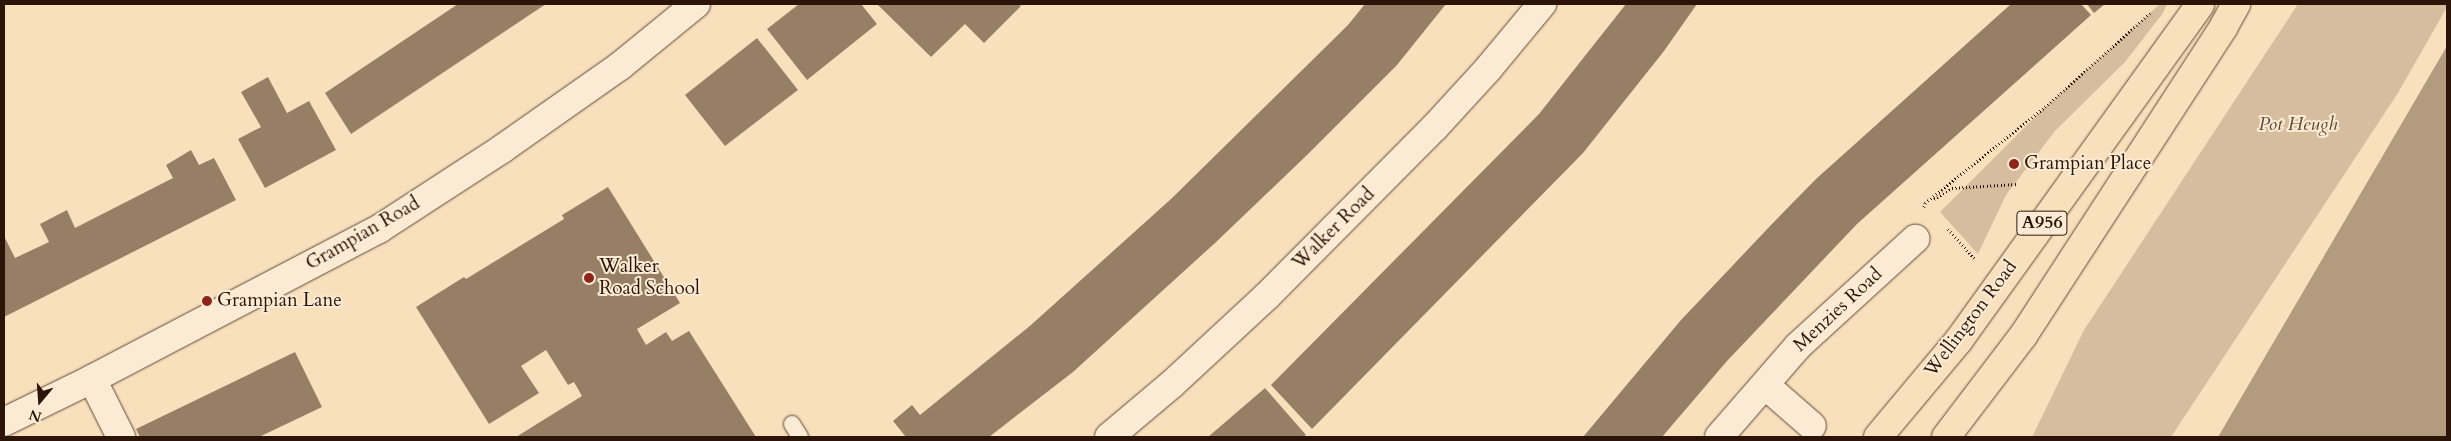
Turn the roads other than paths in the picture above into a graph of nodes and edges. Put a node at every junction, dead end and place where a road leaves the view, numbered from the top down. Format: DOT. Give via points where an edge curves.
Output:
graph roads {
  1 [pos="696,4"];
  2 [pos="1542,4"];
  3 [pos="2200,4"];
  4 [pos="2236,4"];
  5 [pos="1915,239"];
  6 [pos="92,379"];
  7 [pos="1765,385"];
  8 [pos="4,422"];
  9 [pos="1812,426"];
  10 [pos="121,437"];
  11 [pos="1109,437"];
  12 [pos="1719,437"];
  13 [pos="1878,437"];
  14 [pos="1946,437"];
  1 -- 6 [label="street, Grampian Road" via="604,77 502,150 379,229"];
  2 -- 11 [label="street, Walker Road" via="1434,128 1267,296"];
  3 -- 13 [label="main road, Wellington Road / A956" via="1959,340"];
  4 -- 14 [label="main road, A956" via="2024,336"];
  5 -- 7 [label="street, Menzies Road" via="1798,346"];
  6 -- 8 [label="street, Grampian Road"];
  6 -- 10 [label="street"];
  7 -- 9 [label="street"];
  7 -- 12 [label="street, Menzies Road"];
}
